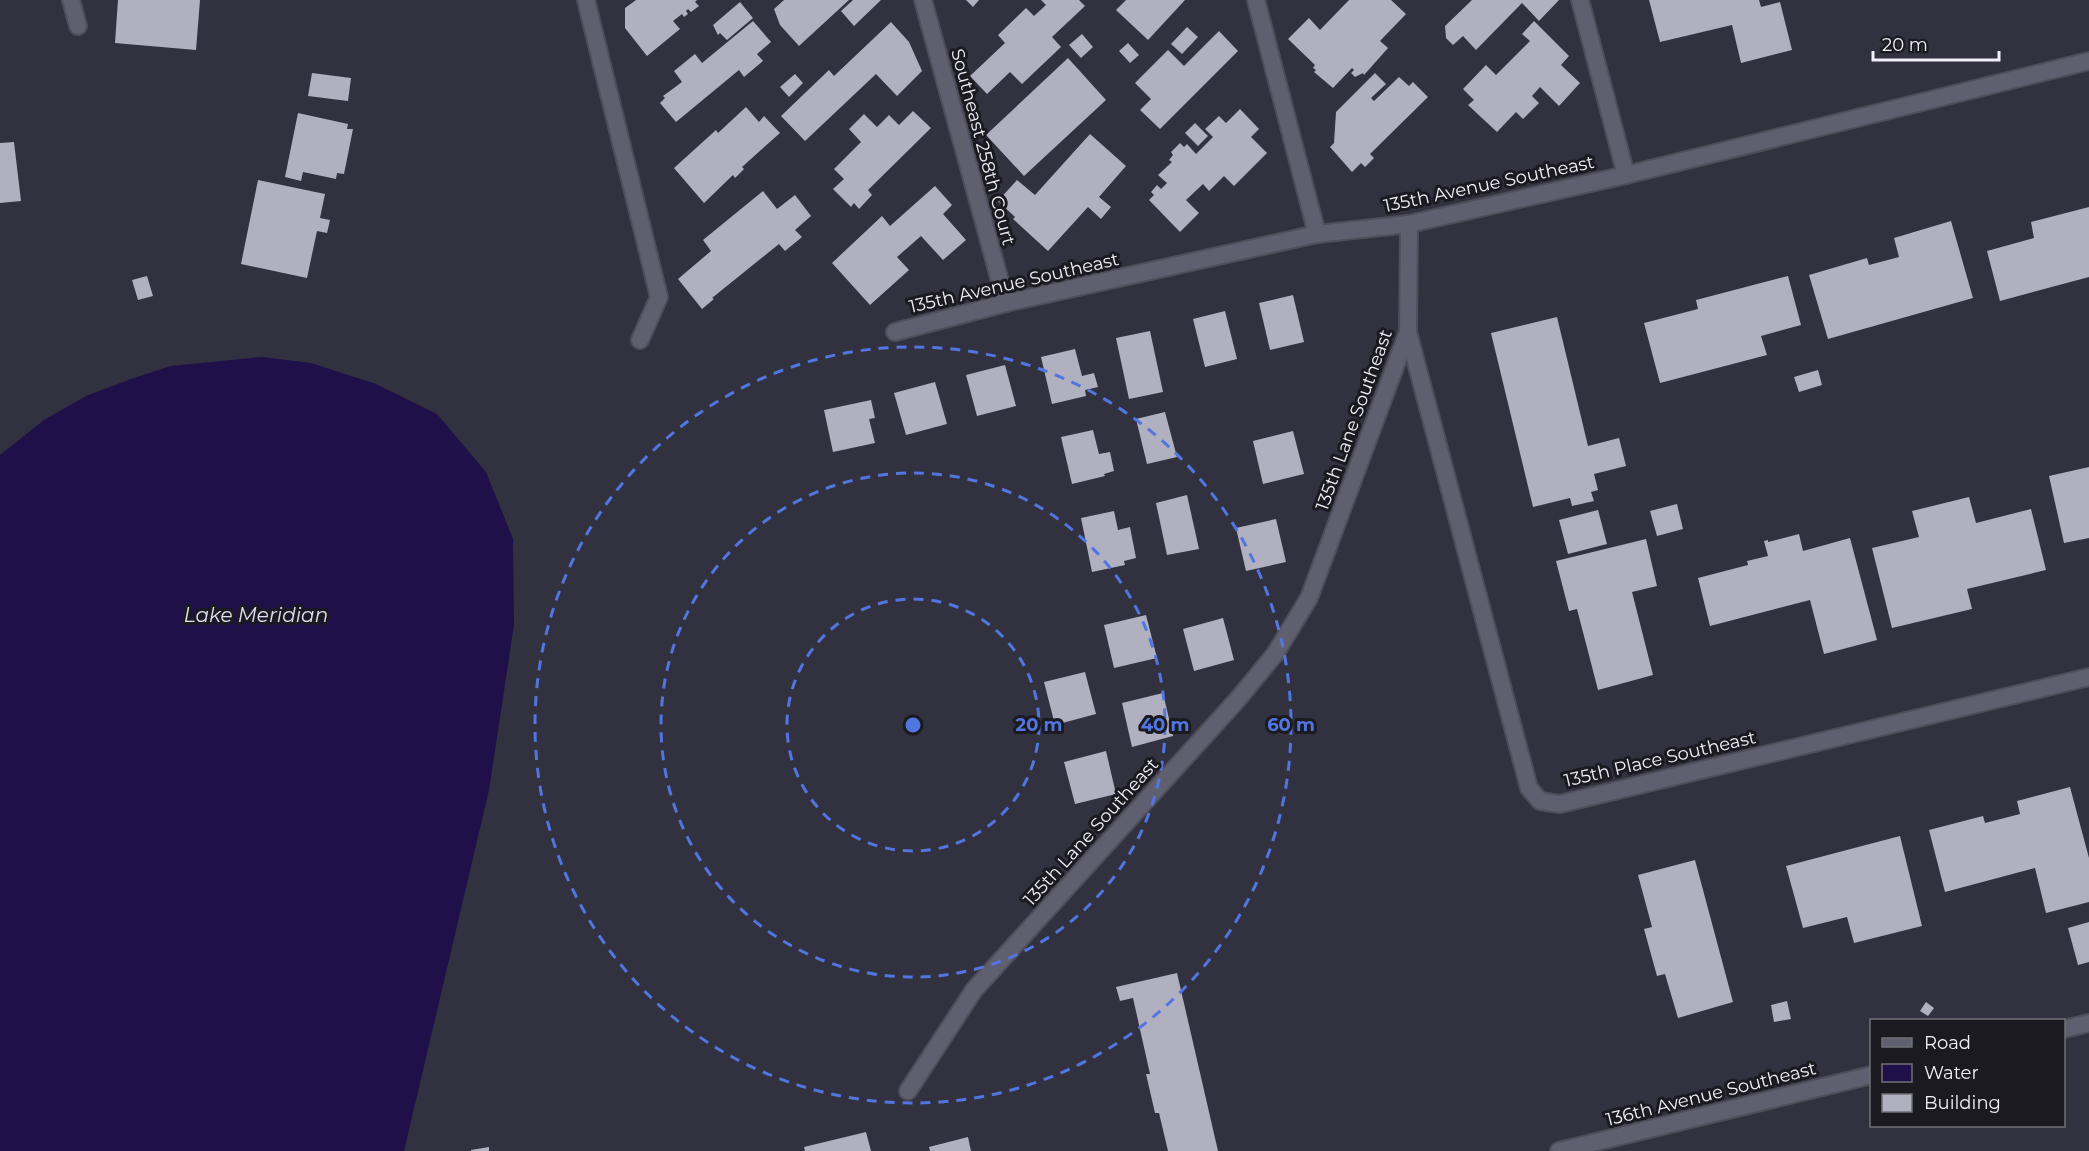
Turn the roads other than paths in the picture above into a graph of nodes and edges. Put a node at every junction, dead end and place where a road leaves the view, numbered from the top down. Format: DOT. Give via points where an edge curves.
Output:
graph roads {
  1 [pos="71,0"];
  2 [pos="586,0"];
  3 [pos="923,0"];
  4 [pos="1256,0"];
  5 [pos="1580,0"];
  6 [pos="78,26"];
  7 [pos="2089,61"];
  8 [pos="1626,175"];
  9 [pos="1409,224"];
  10 [pos="1317,234"];
  11 [pos="1006,303"];
  12 [pos="895,332"];
  13 [pos="1408,332"];
  14 [pos="640,340"];
  15 [pos="2089,677"];
  16 [pos="2089,1023"];
  17 [pos="2065,1029"];
  18 [pos="1870,1075"];
  19 [pos="908,1091"];
  20 [pos="1559,1151"];
  1 -- 6 [label="street"];
  2 -- 14 [label="street" via="659,297"];
  3 -- 11 [label="street, Southeast 258th Court"];
  4 -- 10 [label="street"];
  5 -- 8 [label="street"];
  7 -- 8 [label="street, 135th Avenue Southeast"];
  8 -- 9 [label="street, 135th Avenue Southeast"];
  9 -- 10 [label="street, 135th Avenue Southeast"];
  9 -- 13 [label="street, 135th Lane Southeast"];
  10 -- 11 [label="street, 135th Avenue Southeast"];
  11 -- 12 [label="street, 135th Avenue Southeast"];
  13 -- 15 [label="street, 135th Place Southeast" via="1529,788 1540,801 1560,804"];
  13 -- 19 [label="street, 135th Lane Southeast" via="1309,597 1275,654 974,990"];
  16 -- 17 [label="street"];
  18 -- 20 [label="street, 136th Avenue Southeast"];
}
